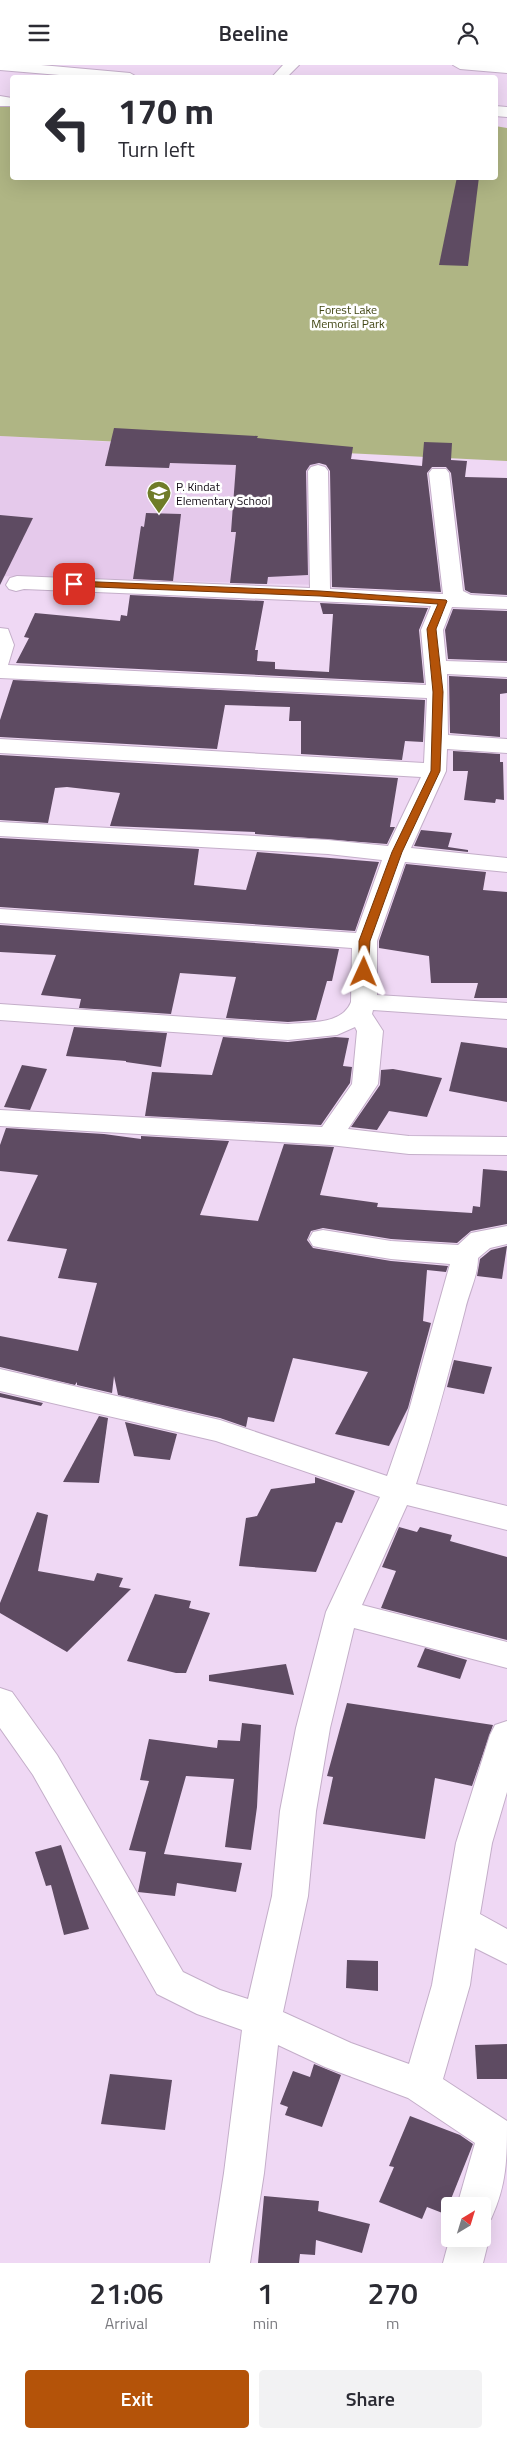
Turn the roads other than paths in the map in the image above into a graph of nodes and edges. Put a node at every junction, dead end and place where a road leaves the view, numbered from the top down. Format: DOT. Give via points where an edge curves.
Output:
graph roads {
  1 [pos="292,65"];
  2 [pos="460,65"];
  3 [pos="0,66"];
  4 [pos="507,69"];
  5 [pos="106,75"];
  6 [pos="281,75"];
  7 [pos="318,471"];
  8 [pos="439,473"];
  9 [pos="16,585"];
  10 [pos="320,593"];
  11 [pos="443,601"];
  12 [pos="474,602"];
  13 [pos="507,603"];
  14 [pos="0,634"];
  15 [pos="0,661"];
  16 [pos="436,667"];
  17 [pos="507,670"];
  18 [pos="0,671"];
  19 [pos="438,692"];
  20 [pos="437,741"];
  21 [pos="507,745"];
  22 [pos="0,746"];
  23 [pos="435,771"];
  24 [pos="0,829"];
  25 [pos="397,852"];
  26 [pos="507,865"];
  27 [pos="0,917"];
  28 [pos="365,941"];
  29 [pos="361,1008"];
  30 [pos="507,1011"];
  31 [pos="0,1012"];
  32 [pos="0,1118"];
  33 [pos="330,1136"];
  34 [pos="507,1146"];
  35 [pos="507,1235"];
  36 [pos="323,1239"];
  37 [pos="464,1255"];
  38 [pos="0,1380"];
  39 [pos="398,1491"];
  40 [pos="507,1518"];
  41 [pos="342,1612"];
  42 [pos="507,1655"];
  43 [pos="0,1701"];
  44 [pos="507,1735"];
  45 [pos="461,1921"];
  46 [pos="507,1947"];
  47 [pos="262,2020"];
  48 [pos="422,2087"];
  49 [pos="502,2141"];
  50 [pos="480,2197"];
  51 [pos="467,2247"];
  52 [pos="230,2263"];
  53 [pos="464,2263"];
  1 -- 6 [label="street"];
  2 -- 4 [label="street"];
  3 -- 5 [label="street"];
  7 -- 10 [label="street"];
  8 -- 12 [label="street" via="453,594"];
  9 -- 10 [label="street" via="17,582"];
  10 -- 11 [label="street"];
  11 -- 12 [label="street"];
  11 -- 16 [label="street" via="432,629"];
  12 -- 13 [label="street"];
  14 -- 15 [label="street" via="3,645"];
  16 -- 17 [label="street"];
  16 -- 19 [label="street"];
  18 -- 19 [label="street"];
  19 -- 20 [label="street"];
  20 -- 21 [label="street"];
  20 -- 23 [label="street"];
  22 -- 23 [label="street"];
  23 -- 25 [label="street"];
  24 -- 25 [label="street"];
  25 -- 26 [label="street"];
  25 -- 28 [label="street"];
  27 -- 28 [label="street"];
  28 -- 29 [label="street"];
  29 -- 30 [label="street"];
  29 -- 31 [label="street" via="337,1027 288,1032"];
  29 -- 33 [label="street" via="370,1031 365,1084"];
  32 -- 33 [label="street"];
  33 -- 34 [label="street" via="409,1145"];
  35 -- 37 [label="street" via="482,1239"];
  36 -- 37 [label="street" via="391,1250"];
  37 -- 39 [label="street" via="464,1269"];
  38 -- 39 [label="street" via="220,1431"];
  39 -- 40 [label="street"];
  39 -- 41 [label="street"];
  41 -- 42 [label="street"];
  41 -- 47 [label="street" via="313,1728 298,1811 290,1896"];
  43 -- 47 [label="street" via="55,1782 170,1983 210,2003"];
  44 -- 45 [label="street" via="474,1843"];
  45 -- 46 [label="street"];
  45 -- 48 [label="street" via="452,1985"];
  47 -- 48 [label="street" via="338,2055"];
  47 -- 52 [label="street" via="241,2202"];
  48 -- 49 [label="street"];
  49 -- 50 [label="street"];
  51 -- 53 [label="street"];
}
